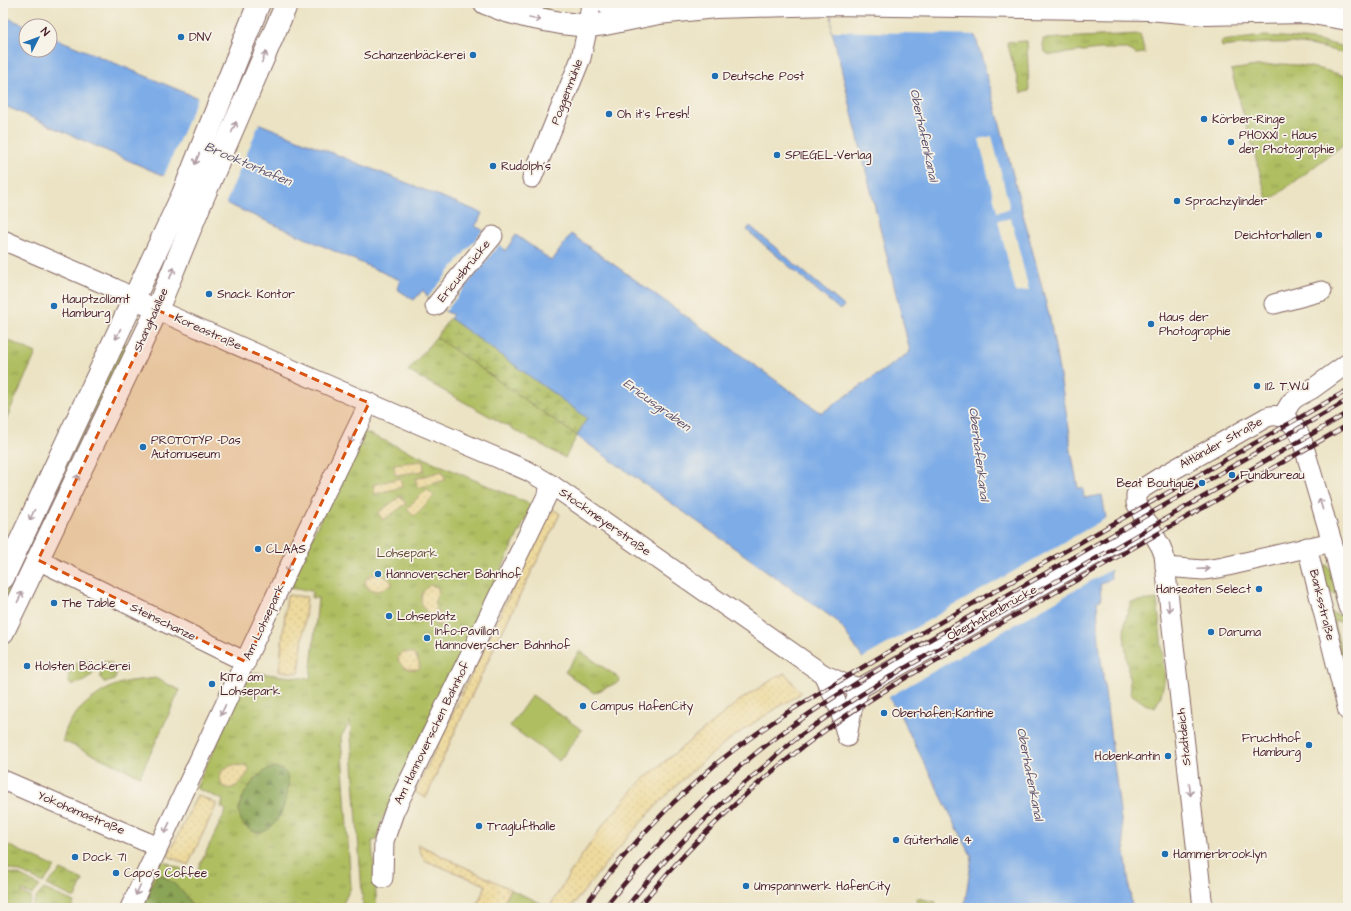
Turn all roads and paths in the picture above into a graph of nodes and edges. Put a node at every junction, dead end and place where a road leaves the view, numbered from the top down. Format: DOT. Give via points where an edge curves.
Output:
graph roads {
  1 [pos="259,3"];
  2 [pos="287,3"];
  3 [pos="485,3"];
  4 [pos="591,3"];
  5 [pos="608,3"];
  6 [pos="1342,3"];
  7 [pos="735,4"];
  8 [pos="831,4"];
  9 [pos="1155,6"];
  10 [pos="1348,7"];
  11 [pos="659,13"];
  12 [pos="1348,19"];
  13 [pos="588,26"];
  14 [pos="532,178"];
  15 [pos="192,198"];
  16 [pos="493,236"];
  17 [pos="3,240"];
  18 [pos="1322,291"];
  19 [pos="134,299"];
  20 [pos="1274,304"];
  21 [pos="435,306"];
  22 [pos="157,310"];
  23 [pos="1348,363"];
  24 [pos="369,402"];
  25 [pos="1282,417"];
  26 [pos="552,485"];
  27 [pos="1149,524"];
  28 [pos="1332,542"];
  29 [pos="1307,547"];
  30 [pos="38,560"];
  31 [pos="1165,567"];
  32 [pos="3,578"];
  33 [pos="1348,607"];
  34 [pos="3,632"];
  35 [pos="246,662"];
  36 [pos="823,674"];
  37 [pos="868,684"];
  38 [pos="1348,711"];
  39 [pos="3,780"];
  40 [pos="158,847"];
  41 [pos="383,878"];
  42 [pos="130,908"];
  43 [pos="1203,908"];
  1 -- 15 [label="main road, Shanghaiallee, one-way" via="227,84"];
  15 -- 2 [label="main road, Shanghaiallee, one-way" via="248,93"];
  3 -- 13 [label="main road, one-way" via="528,17"];
  4 -- 13 [label="street, Poggenmühle"];
  5 -- 11 [label="main road"];
  6 -- 10 [label="main road"];
  7 -- 8 [label="main road"];
  7 -- 11 [label="main road"];
  8 -- 9 [label="main road"];
  9 -- 12 [label="main road" via="1206,14 1306,12"];
  11 -- 13 [label="main road"];
  13 -- 14 [label="street, Poggenmühle" via="581,58"];
  15 -- 19 [label="main road, Shanghaiallee"];
  22 -- 15 [label="main road, Shanghaiallee, one-way"];
  16 -- 21 [label="street, Ericusbrücke"];
  17 -- 19 [label="street, Koreastraße"];
  18 -- 20 [label="street"];
  19 -- 22 [label="street, Koreastraße"];
  19 -- 32 [label="main road, Shanghaiallee, one-way"];
  22 -- 24 [label="street, Koreastraße"];
  30 -- 22 [label="main road, Shanghaiallee, one-way"];
  23 -- 25 [label="street" via="1297,397"];
  24 -- 26 [label="street, Stockmeyerstraße" via="528,470"];
  24 -- 35 [label="street, Am Lohsepark, one-way"];
  25 -- 27 [label="street, Altländer Straße" via="1267,417 1140,490 1136,495 1136,502"];
  28 -- 25 [label="street, Banksstraße, one-way" via="1299,433"];
  26 -- 36 [label="street, Stockmeyerstraße"];
  26 -- 41 [label="street, Am Hannoverschen Bahnhof" via="394,812 384,841"];
  27 -- 31 [label="street, Stadtdeich" via="1164,555"];
  27 -- 37 [label="street, Oberhafenbrücke"];
  28 -- 29 [label="street"];
  28 -- 33 [label="street, Banksstraße"];
  31 -- 29 [label="street, one-way" via="1203,570 1219,568"];
  29 -- 38 [label="street, Banksstraße"];
  34 -- 30 [label="main road, Shanghaiallee, one-way"];
  30 -- 35 [label="street, Steinschanze"];
  31 -- 43 [label="street, Stadtdeich, one-way"];
  35 -- 40 [label="street, Am Lohsepark, one-way"];
  36 -- 37 [label="street, Stockmeyerstraße" via="845,684"];
  36 -- 37 [label="street, Stockmeyerstraße" via="840,710 847,737 852,710"];
  39 -- 40 [label="street, Yokohamastraße"];
  40 -- 42 [label="street, Am Lohsepark, one-way"];
}
